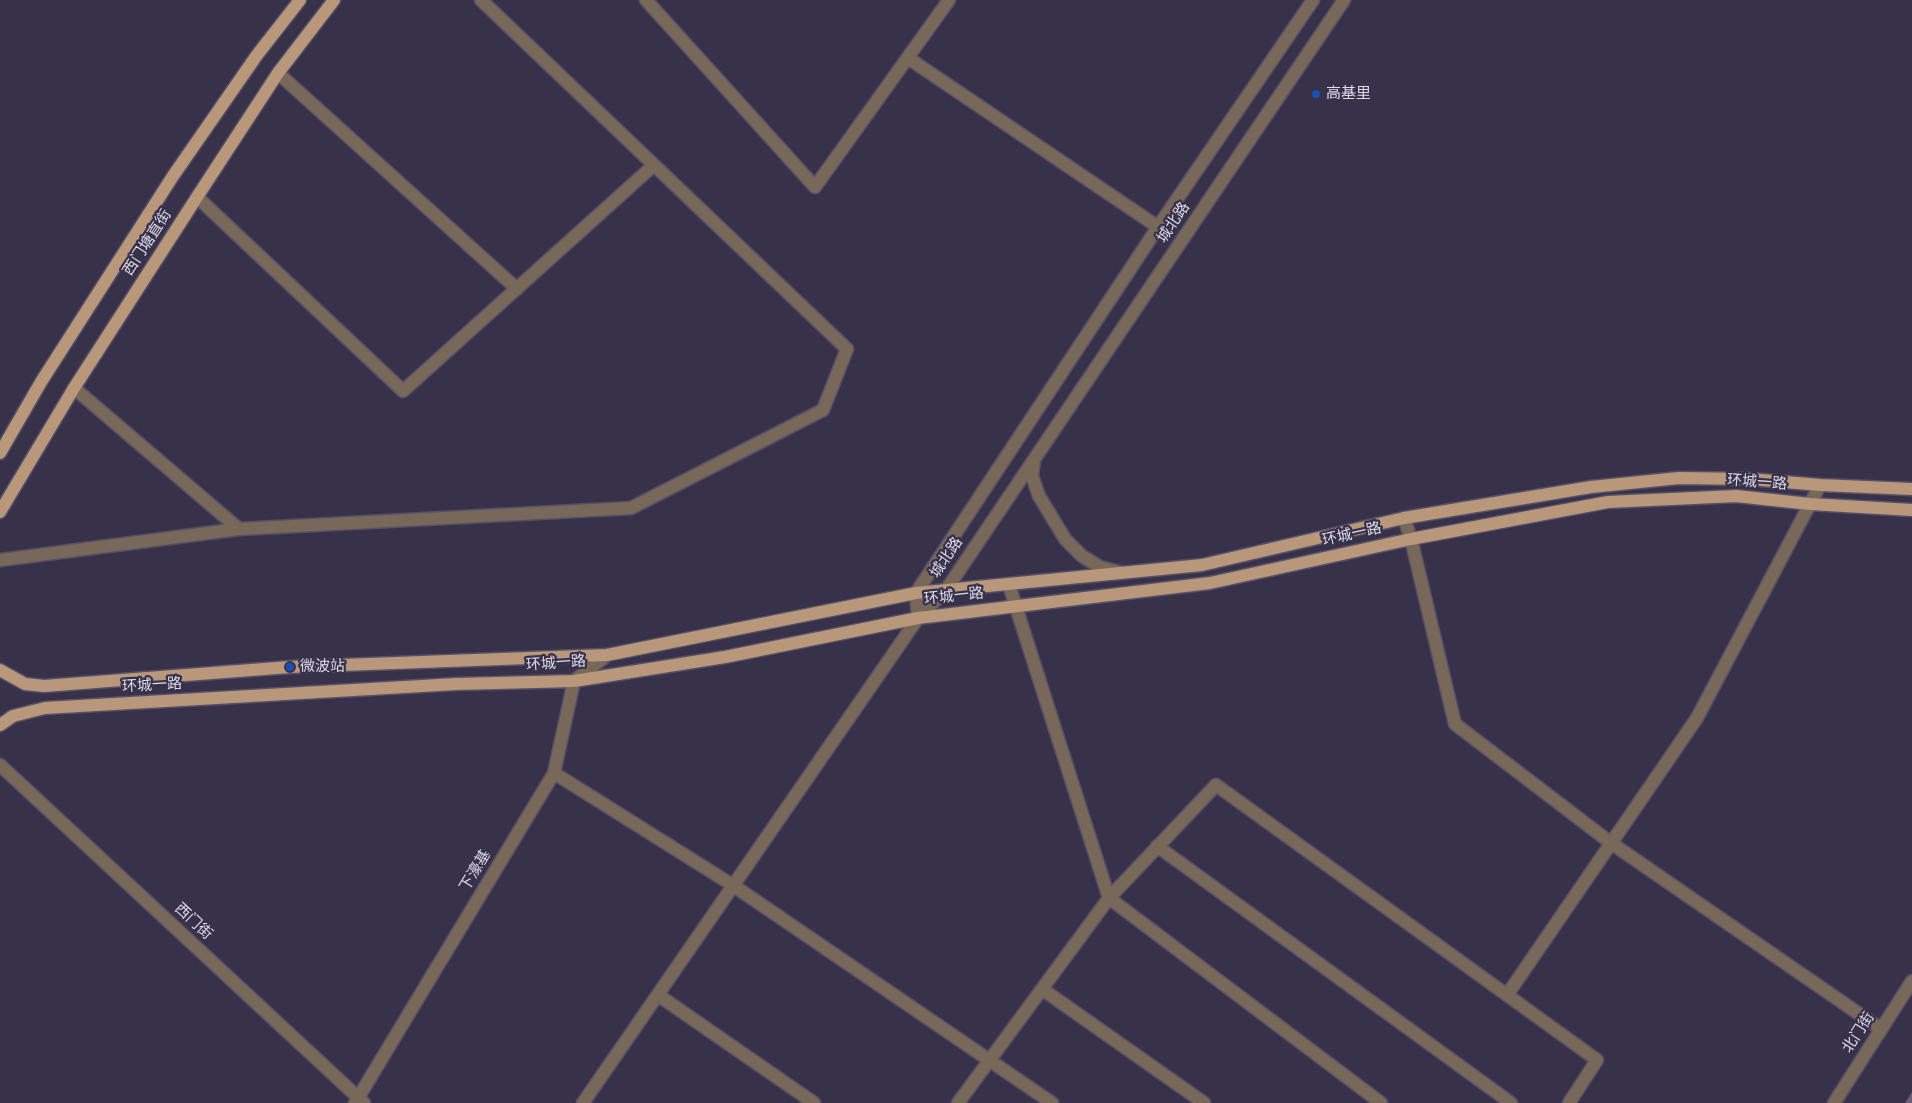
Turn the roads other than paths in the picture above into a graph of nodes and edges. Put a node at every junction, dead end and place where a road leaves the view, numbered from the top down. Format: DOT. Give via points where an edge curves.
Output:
graph roads {
  1 [pos="300,0"];
  2 [pos="334,0"];
  3 [pos="481,0"];
  4 [pos="646,0"];
  5 [pos="949,0"];
  6 [pos="1313,0"];
  7 [pos="1344,0"];
  8 [pos="908,58"];
  9 [pos="278,73"];
  10 [pos="654,165"];
  11 [pos="197,197"];
  12 [pos="1158,227"];
  13 [pos="517,289"];
  14 [pos="74,388"];
  15 [pos="0,453"];
  16 [pos="1035,458"];
  17 [pos="1820,485"];
  18 [pos="1912,489"];
  19 [pos="1810,504"];
  20 [pos="1912,510"];
  21 [pos="0,512"];
  22 [pos="1404,518"];
  23 [pos="239,530"];
  24 [pos="1411,539"];
  25 [pos="0,560"];
  26 [pos="1121,573"];
  27 [pos="1009,584"];
  28 [pos="946,590"];
  29 [pos="916,593"];
  30 [pos="1016,607"];
  31 [pos="918,618"];
  32 [pos="607,655"];
  33 [pos="0,670"];
  34 [pos="574,681"];
  35 [pos="0,725"];
  36 [pos="0,764"];
  37 [pos="554,773"];
  38 [pos="1611,843"];
  39 [pos="1157,846"];
  40 [pos="734,886"];
  41 [pos="1109,898"];
  42 [pos="1912,981"];
  43 [pos="1042,989"];
  44 [pos="658,995"];
  45 [pos="1507,995"];
  46 [pos="1881,1029"];
  47 [pos="990,1060"];
  48 [pos="359,1101"];
  49 [pos="583,1103"];
  50 [pos="814,1103"];
  51 [pos="958,1103"];
  52 [pos="1052,1103"];
  53 [pos="1204,1103"];
  54 [pos="1381,1103"];
  55 [pos="1511,1103"];
  56 [pos="1569,1103"];
  57 [pos="1834,1103"];
  1 -- 15 [label="main road, 西门塘直街" via="257,55 173,176 41,382"];
  2 -- 9 [label="main road, 西门塘直街"];
  3 -- 10 [label="street"];
  4 -- 8 [label="street" via="815,188"];
  5 -- 8 [label="street"];
  6 -- 12 [label="street, 城北路"];
  7 -- 16 [label="street, 城北路"];
  8 -- 12 [label="street"];
  9 -- 11 [label="main road, 西门塘直街"];
  9 -- 13 [label="street"];
  10 -- 13 [label="street"];
  10 -- 23 [label="street" via="847,349 823,410 631,508"];
  11 -- 13 [label="street" via="403,391"];
  11 -- 14 [label="main road, 西门塘直街"];
  12 -- 29 [label="street, 城北路"];
  14 -- 21 [label="main road, 西门塘直街"];
  14 -- 23 [label="street"];
  16 -- 26 [label="street" via="1032,476 1039,496 1065,539 1082,556 1100,567"];
  16 -- 28 [label="street, 城北路"];
  17 -- 18 [label="main road, 环城一路"];
  17 -- 19 [label="street"];
  17 -- 22 [label="main road, 环城一路" via="1750,479 1679,478 1591,487"];
  19 -- 20 [label="main road, 环城一路"];
  19 -- 24 [label="main road, 环城一路" via="1736,496 1608,502"];
  19 -- 38 [label="street" via="1697,718"];
  22 -- 24 [label="street"];
  22 -- 26 [label="main road, 环城一路" via="1202,565"];
  23 -- 25 [label="street"];
  24 -- 30 [label="main road, 环城一路" via="1210,583"];
  24 -- 38 [label="street" via="1455,724"];
  26 -- 27 [label="main road, 环城一路"];
  27 -- 28 [label="main road, 环城一路"];
  27 -- 30 [label="street"];
  28 -- 29 [label="main road, 环城一路"];
  28 -- 31 [label="street, 城北路"];
  29 -- 31 [label="street"];
  29 -- 32 [label="main road, 环城一路"];
  30 -- 31 [label="main road, 环城一路"];
  30 -- 41 [label="street"];
  31 -- 34 [label="main road, 环城一路" via="725,658"];
  31 -- 40 [label="street, 城北路"];
  32 -- 33 [label="main road, 环城一路" via="290,668 44,686 25,684"];
  32 -- 34 [label="street"];
  34 -- 35 [label="main road, 环城一路" via="456,684 45,708 13,716"];
  34 -- 37 [label="street, 下濠基"];
  36 -- 48 [label="street, 西门街"];
  37 -- 40 [label="street"];
  37 -- 48 [label="street, 下濠基"];
  38 -- 45 [label="street"];
  38 -- 46 [label="street"];
  39 -- 41 [label="street"];
  39 -- 45 [label="street" via="1216,785"];
  39 -- 55 [label="street"];
  40 -- 44 [label="street, 城北路"];
  40 -- 47 [label="street"];
  41 -- 43 [label="street"];
  41 -- 54 [label="street"];
  42 -- 46 [label="street, 北门街"];
  43 -- 47 [label="street"];
  43 -- 53 [label="street"];
  44 -- 49 [label="street, 城北路"];
  44 -- 50 [label="street"];
  45 -- 56 [label="street" via="1597,1060"];
  46 -- 57 [label="street, 北门街"];
  47 -- 51 [label="street"];
  47 -- 52 [label="street"];
}
